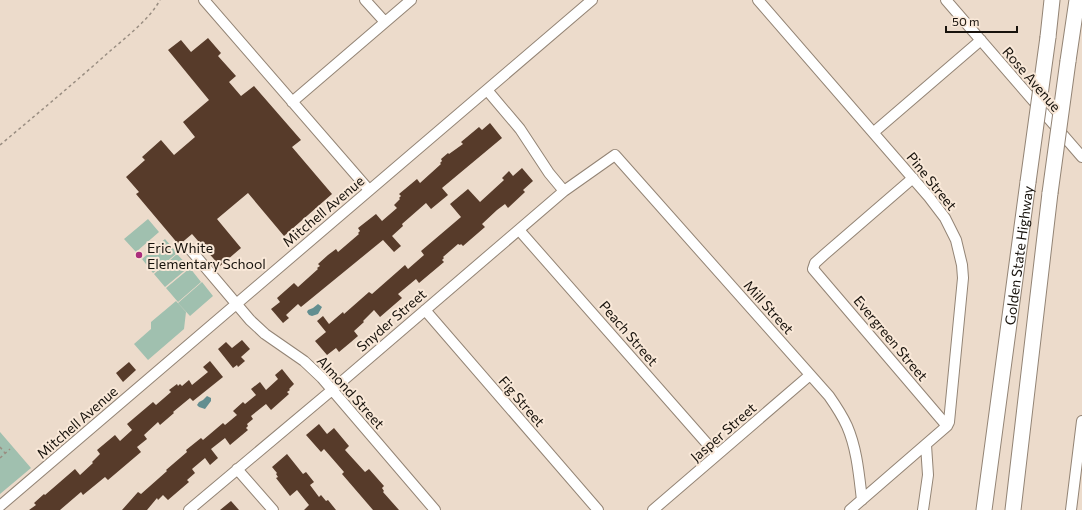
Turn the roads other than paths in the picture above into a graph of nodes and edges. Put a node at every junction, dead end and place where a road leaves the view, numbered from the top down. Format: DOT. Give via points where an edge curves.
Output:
graph roads {
  1 [pos="204,0"];
  2 [pos="365,0"];
  3 [pos="411,0"];
  4 [pos="592,0"];
  5 [pos="758,0"];
  6 [pos="946,0"];
  7 [pos="1052,0"];
  8 [pos="1077,0"];
  9 [pos="385,22"];
  10 [pos="981,40"];
  11 [pos="487,90"];
  12 [pos="292,102"];
  13 [pos="874,132"];
  14 [pos="615,155"];
  15 [pos="1082,157"];
  16 [pos="912,178"];
  17 [pos="369,190"];
  18 [pos="564,191"];
  19 [pos="519,230"];
  20 [pos="189,248"];
  21 [pos="236,304"];
  22 [pos="425,310"];
  23 [pos="810,375"];
  24 [pos="332,390"];
  25 [pos="1082,421"];
  26 [pos="947,426"];
  27 [pos="926,444"];
  28 [pos="1081,448"];
  29 [pos="717,455"];
  30 [pos="237,469"];
  31 [pos="862,500"];
  32 [pos="0,506"];
  33 [pos="188,510"];
  34 [pos="273,510"];
  35 [pos="435,510"];
  36 [pos="598,510"];
  37 [pos="653,510"];
  38 [pos="850,510"];
  39 [pos="923,510"];
  40 [pos="984,510"];
  41 [pos="1013,510"];
  42 [pos="1071,510"];
  1 -- 12 [label="street"];
  2 -- 9 [label="street"];
  3 -- 9 [label="street"];
  4 -- 11 [label="street, Mitchell Avenue"];
  5 -- 13 [label="street, Pine Street"];
  6 -- 10 [label="street, Rose Avenue"];
  7 -- 40 [label="highway, Golden State Highway, bridge"];
  8 -- 41 [label="highway, Golden State Highway, bridge" via="1050,193"];
  9 -- 12 [label="street"];
  10 -- 13 [label="street"];
  10 -- 15 [label="street, Rose Avenue"];
  11 -- 17 [label="street, Mitchell Avenue"];
  11 -- 18 [label="street" via="520,129"];
  12 -- 17 [label="street"];
  13 -- 16 [label="street, Pine Street"];
  14 -- 18 [label="street, Snyder Street"];
  14 -- 23 [label="street, Mill Street"];
  16 -- 26 [label="street, Pine Street" via="948,223 956,240 962,265 963,278"];
  16 -- 26 [label="street, Evergreen Street" via="815,263 813,269"];
  17 -- 21 [label="street, Mitchell Avenue"];
  18 -- 19 [label="street, Snyder Street"];
  19 -- 22 [label="street, Snyder Street"];
  19 -- 29 [label="street, Peach Street"];
  20 -- 21 [label="street, Almond Street"];
  21 -- 24 [label="street, Almond Street" via="265,334 304,361"];
  21 -- 32 [label="street, Mitchell Avenue"];
  22 -- 24 [label="street, Snyder Street"];
  22 -- 36 [label="street, Fig Street"];
  23 -- 29 [label="street, Jasper Street"];
  23 -- 31 [label="street, Mill Street" via="829,396 847,426 856,458"];
  24 -- 30 [label="street, Snyder Street"];
  24 -- 35 [label="street, Almond Street"];
  25 -- 28 [label="street"];
  26 -- 27 [label="street"];
  27 -- 31 [label="street"];
  27 -- 39 [label="street" via="928,475"];
  28 -- 42 [label="street"];
  29 -- 37 [label="street, Jasper Street"];
  30 -- 33 [label="street, Snyder Street"];
  30 -- 34 [label="street"];
  31 -- 38 [label="street"];
}
